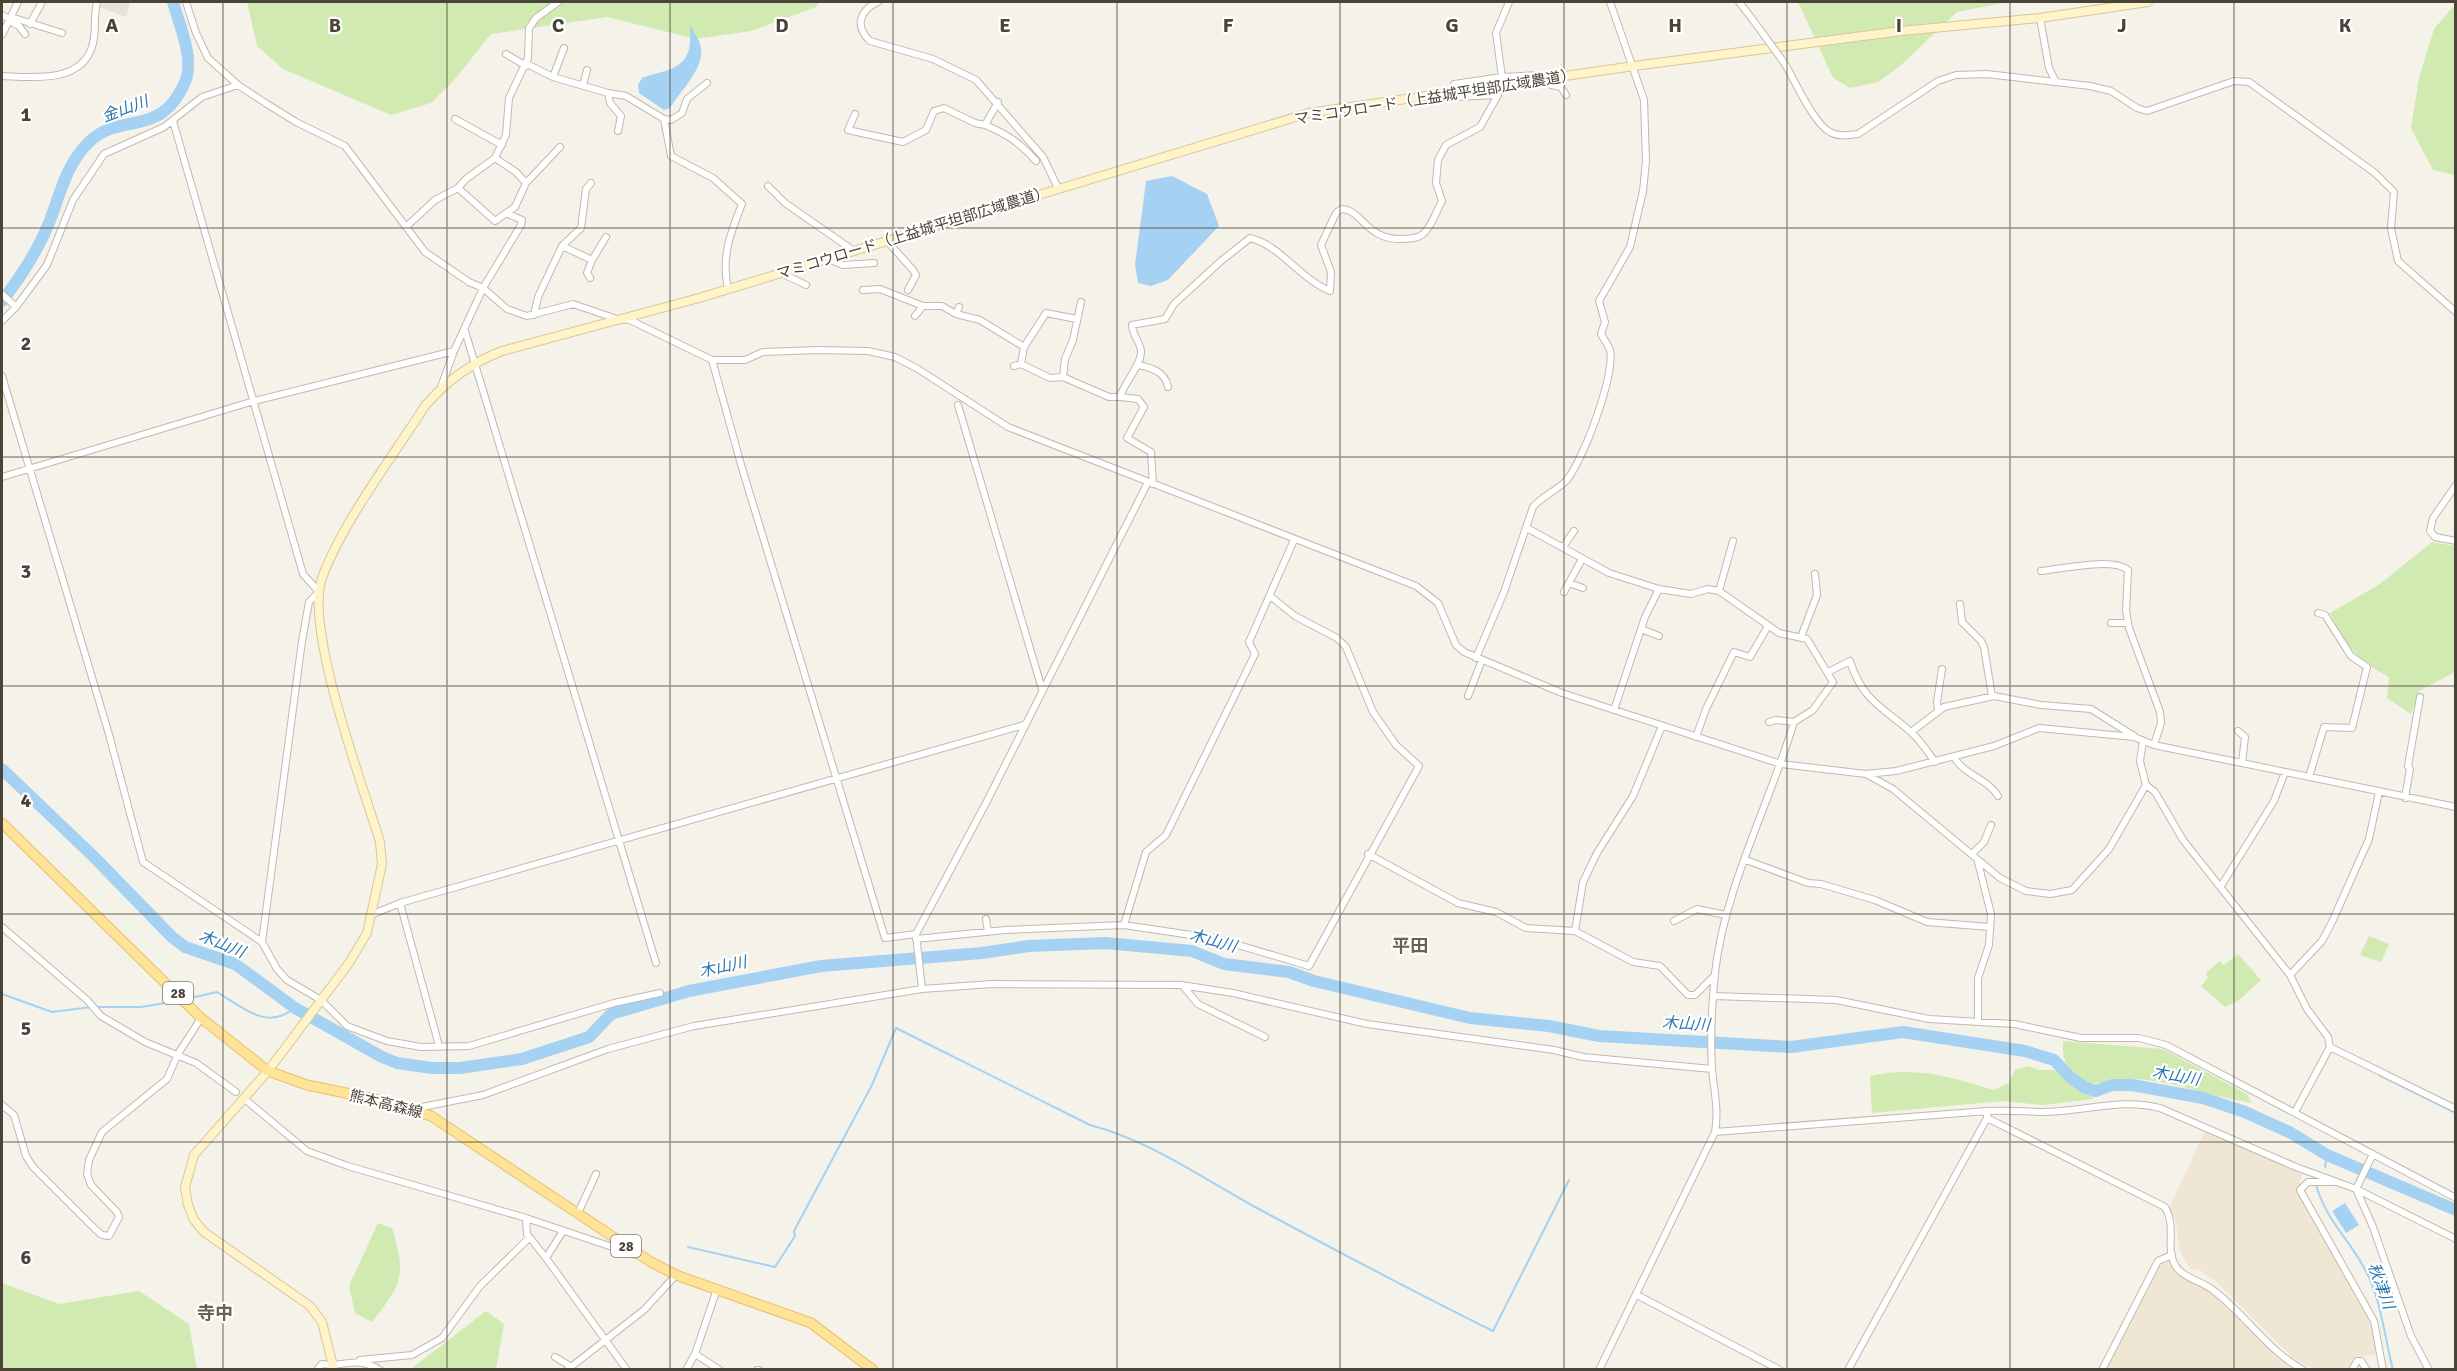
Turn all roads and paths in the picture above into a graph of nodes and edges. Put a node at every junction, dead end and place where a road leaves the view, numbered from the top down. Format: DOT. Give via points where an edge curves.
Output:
graph roads {
  1 [pos="18,2"];
  2 [pos="42,2"];
  3 [pos="97,2"];
  4 [pos="186,2"];
  5 [pos="558,2"];
  6 [pos="878,2"];
  7 [pos="1509,2"];
  8 [pos="1610,2"];
  9 [pos="1739,2"];
  10 [pos="2148,2"];
  11 [pos="2,15"];
  12 [pos="2040,18"];
  13 [pos="10,19"];
  14 [pos="30,24"];
  15 [pos="62,33"];
  16 [pos="25,34"];
  17 [pos="2,35"];
  18 [pos="564,48"];
  19 [pos="506,54"];
  20 [pos="526,65"];
  21 [pos="1634,66"];
  22 [pos="587,70"];
  23 [pos="2,76"];
  24 [pos="553,77"];
  25 [pos="1502,77"];
  26 [pos="1545,78"];
  27 [pos="2056,82"];
  28 [pos="707,83"];
  29 [pos="238,85"];
  30 [pos="583,85"];
  31 [pos="1452,91"];
  32 [pos="608,93"];
  33 [pos="1566,95"];
  34 [pos="998,102"];
  35 [pos="855,114"];
  36 [pos="455,119"];
  37 [pos="664,120"];
  38 [pos="173,121"];
  39 [pos="985,125"];
  40 [pos="618,131"];
  41 [pos="502,145"];
  42 [pos="560,147"];
  43 [pos="495,158"];
  44 [pos="1036,161"];
  45 [pos="526,183"];
  46 [pos="591,183"];
  47 [pos="768,186"];
  48 [pos="458,188"];
  49 [pos="1059,188"];
  50 [pos="508,214"];
  51 [pos="407,226"];
  52 [pos="606,237"];
  53 [pos="887,241"];
  54 [pos="562,246"];
  55 [pos="854,251"];
  56 [pos="828,259"];
  57 [pos="592,260"];
  58 [pos="874,263"];
  59 [pos="781,273"];
  60 [pos="590,278"];
  61 [pos="806,285"];
  62 [pos="483,288"];
  63 [pos="728,289"];
  64 [pos="863,290"];
  65 [pos="908,290"];
  66 [pos="2,294"];
  67 [pos="1081,302"];
  68 [pos="13,306"];
  69 [pos="923,306"];
  70 [pos="2456,312"];
  71 [pos="534,315"];
  72 [pos="915,316"];
  73 [pos="617,319"];
  74 [pos="1077,319"];
  75 [pos="2,321"];
  76 [pos="465,331"];
  77 [pos="1024,347"];
  78 [pos="454,351"];
  79 [pos="712,360"];
  80 [pos="476,362"];
  81 [pos="1138,365"];
  82 [pos="2,376"];
  83 [pos="1063,377"];
  84 [pos="441,387"];
  85 [pos="1168,387"];
  86 [pos="1120,397"];
  87 [pos="254,401"];
  88 [pos="958,405"];
  89 [pos="30,470"];
  90 [pos="2,477"];
  91 [pos="1151,483"];
  92 [pos="2456,485"];
  93 [pos="1527,528"];
  94 [pos="1575,531"];
  95 [pos="1294,540"];
  96 [pos="1733,541"];
  97 [pos="2456,541"];
  98 [pos="1563,547"];
  99 [pos="1582,559"];
  100 [pos="2041,572"];
  101 [pos="1815,574"];
  102 [pos="1569,583"];
  103 [pos="1583,588"];
  104 [pos="1659,589"];
  105 [pos="1719,591"];
  106 [pos="319,592"];
  107 [pos="1564,592"];
  108 [pos="1270,596"];
  109 [pos="1960,604"];
  110 [pos="2318,613"];
  111 [pos="2111,623"];
  112 [pos="2128,623"];
  113 [pos="1768,626"];
  114 [pos="1641,629"];
  115 [pos="1659,636"];
  116 [pos="1801,637"];
  117 [pos="1479,659"];
  118 [pos="1942,669"];
  119 [pos="1828,672"];
  120 [pos="1042,690"];
  121 [pos="1468,696"];
  122 [pos="1992,696"];
  123 [pos="2420,697"];
  124 [pos="1614,710"];
  125 [pos="1938,711"];
  126 [pos="1769,722"];
  127 [pos="1794,722"];
  128 [pos="1024,725"];
  129 [pos="1662,726"];
  130 [pos="2238,731"];
  131 [pos="1911,732"];
  132 [pos="2134,736"];
  133 [pos="1696,737"];
  134 [pos="2143,741"];
  135 [pos="2154,745"];
  136 [pos="1954,757"];
  137 [pos="1935,762"];
  138 [pos="2242,762"];
  139 [pos="1781,764"];
  140 [pos="2284,772"];
  141 [pos="1866,774"];
  142 [pos="2309,777"];
  143 [pos="835,778"];
  144 [pos="2146,785"];
  145 [pos="2379,792"];
  146 [pos="1998,796"];
  147 [pos="2405,798"];
  148 [pos="2456,807"];
  149 [pos="2,823"];
  150 [pos="1990,825"];
  151 [pos="620,841"];
  152 [pos="1368,854"];
  153 [pos="1972,854"];
  154 [pos="1746,860"];
  155 [pos="1978,862"];
  156 [pos="2221,886"];
  157 [pos="400,903"];
  158 [pos="373,914"];
  159 [pos="1726,915"];
  160 [pos="986,919"];
  161 [pos="1674,921"];
  162 [pos="1124,925"];
  163 [pos="2,927"];
  164 [pos="1990,927"];
  165 [pos="1575,931"];
  166 [pos="988,932"];
  167 [pos="916,937"];
  168 [pos="262,942"];
  169 [pos="656,963"];
  170 [pos="1715,973"];
  171 [pos="2290,975"];
  172 [pos="1181,985"];
  173 [pos="922,989"];
  174 [pos="660,993"];
  175 [pos="1714,998"];
  176 [pos="319,1003"];
  177 [pos="201,1018"];
  178 [pos="1978,1021"];
  179 [pos="1265,1037"];
  180 [pos="438,1041"];
  181 [pos="2330,1047"];
  182 [pos="178,1054"];
  183 [pos="1712,1067"];
  184 [pos="268,1071"];
  185 [pos="236,1092"];
  186 [pos="247,1101"];
  187 [pos="2,1105"];
  188 [pos="412,1109"];
  189 [pos="2456,1109"];
  190 [pos="2295,1112"];
  191 [pos="1987,1114"];
  192 [pos="1715,1132"];
  193 [pos="2373,1154"];
  194 [pos="596,1174"];
  195 [pos="2337,1182"];
  196 [pos="2356,1187"];
  197 [pos="2456,1198"];
  198 [pos="578,1213"];
  199 [pos="526,1218"];
  200 [pos="563,1231"];
  201 [pos="529,1239"];
  202 [pos="2456,1239"];
  203 [pos="2172,1255"];
  204 [pos="642,1257"];
  205 [pos="546,1258"];
  206 [pos="676,1275"];
  207 [pos="717,1290"];
  208 [pos="1637,1295"];
  209 [pos="604,1339"];
  210 [pos="695,1354"];
  211 [pos="555,1358"];
  212 [pos="360,1360"];
  213 [pos="334,1366"];
  214 [pos="569,1368"];
  215 [pos="317,1370"];
  216 [pos="380,1370"];
  217 [pos="627,1370"];
  218 [pos="686,1370"];
  219 [pos="720,1370"];
  220 [pos="873,1370"];
  221 [pos="1599,1370"];
  222 [pos="1780,1370"];
  223 [pos="1848,1370"];
  224 [pos="2102,1370"];
  225 [pos="2302,1370"];
  226 [pos="2352,1370"];
  227 [pos="2367,1370"];
  228 [pos="2383,1370"];
  229 [pos="2429,1370"];
  1 -- 13 [label="street"];
  2 -- 14 [label="street"];
  3 -- 23 [label="street" via="92,48 72,69 49,77"];
  4 -- 29 [label="street" via="208,58"];
  5 -- 20 [label="street" via="532,22"];
  6 -- 34 [label="street" via="865,8 861,15 861,29 870,41 933,59 976,80"];
  7 -- 25 [label="street" via="1496,33"];
  8 -- 21 [label="street"];
  9 -- 27 [label="street, bridge" via="1785,64 1821,125 1831,133 1858,134 1929,87 1956,75 1987,74"];
  10 -- 12 [label="street, マミコウロード（上益城平坦部広域農道）"];
  11 -- 13 [label="street"];
  12 -- 21 [label="street, マミコウロード（上益城平坦部広域農道）" via="1901,31"];
  12 -- 27 [label="street" via="2049,68"];
  13 -- 14 [label="street"];
  13 -- 16 [label="street"];
  13 -- 17 [label="street"];
  14 -- 15 [label="street"];
  18 -- 24 [label="street"];
  19 -- 20 [label="street"];
  20 -- 24 [label="street"];
  20 -- 41 [label="street" via="509,98"];
  21 -- 26 [label="street, マミコウロード（上益城平坦部広域農道）"];
  21 -- 93 [label="street" via="1644,100 1646,161 1630,247 1599,301 1605,322 1601,334 1610,350 1610,371 1588,443 1565,481 1533,507"];
  22 -- 30 [label="street"];
  24 -- 30 [label="street"];
  25 -- 26 [label="street"];
  25 -- 31 [label="street" via="1454,84"];
  26 -- 31 [label="street, マミコウロード（上益城平坦部広域農道）"];
  26 -- 33 [label="street" via="1551,85 1561,87"];
  27 -- 70 [label="street" via="2111,90 2146,111 2234,81 2248,82 2366,167 2394,192 2391,228 2397,261"];
  28 -- 37 [label="street" via="687,99 682,113"];
  29 -- 38 [label="street" via="202,97"];
  29 -- 51 [label="street" via="296,122 345,146"];
  30 -- 32 [label="street"];
  31 -- 49 [label="street, マミコウロード（上益城平坦部広域農道）" via="1309,113"];
  31 -- 81 [label="street" via="1454,97 1498,95 1480,127 1446,145 1438,160 1436,183 1442,201 1423,234 1408,240 1386,239 1367,228 1353,213 1341,209 1321,245 1330,272 1330,291 1312,284 1264,241 1250,238 1174,304 1165,319 1132,326 1142,351"];
  32 -- 37 [label="street" via="626,96"];
  32 -- 40 [label="street" via="610,104 621,116"];
  34 -- 39 [label="street"];
  34 -- 49 [label="street" via="1043,157"];
  35 -- 39 [label="street" via="848,130 903,142 926,130 934,111 944,108"];
  36 -- 41 [label="street"];
  37 -- 63 [label="street" via="671,156 713,178 742,204 723,268"];
  38 -- 68 [label="street" via="104,154 73,200 47,265"];
  38 -- 87 [label="street"];
  39 -- 44 [label="street" via="1007,134"];
  41 -- 43 [label="street"];
  42 -- 45 [label="street"];
  43 -- 45 [label="street"];
  43 -- 48 [label="street"];
  45 -- 50 [label="street"];
  46 -- 54 [label="street" via="586,189 581,228"];
  47 -- 55 [label="street" via="784,203"];
  48 -- 50 [label="street" via="495,221"];
  48 -- 51 [label="street" via="435,200"];
  49 -- 53 [label="street, マミコウロード（上益城平坦部広域農道）"];
  50 -- 62 [label="street" via="522,220 521,225"];
  51 -- 62 [label="street" via="425,252"];
  52 -- 57 [label="street"];
  53 -- 55 [label="street, マミコウロード（上益城平坦部広域農道）"];
  53 -- 65 [label="street" via="913,270 915,275"];
  54 -- 57 [label="street"];
  54 -- 71 [label="street" via="537,297"];
  55 -- 56 [label="street, マミコウロード（上益城平坦部広域農道）"];
  56 -- 58 [label="street" via="843,265"];
  56 -- 59 [label="street, マミコウロード（上益城平坦部広域農道）"];
  57 -- 60 [label="street" via="587,273"];
  59 -- 61 [label="street"];
  59 -- 63 [label="street, マミコウロード（上益城平坦部広域農道）"];
  62 -- 71 [label="street" via="507,309"];
  62 -- 76 [label="street"];
  63 -- 73 [label="street, マミコウロード（上益城平坦部広域農道）"];
  64 -- 69 [label="street" via="880,289"];
  66 -- 68 [label="street"];
  67 -- 74 [label="street"];
  68 -- 75 [label="street"];
  69 -- 72 [label="street"];
  69 -- 77 [label="street" via="958,311"];
  71 -- 73 [label="street" via="573,304"];
  73 -- 79 [label="street" via="630,320"];
  73 -- 80 [label="street, マミコウロード（上益城平坦部広域農道）"];
  74 -- 77 [label="street" via="1046,313"];
  74 -- 83 [label="street"];
  76 -- 78 [label="street"];
  76 -- 80 [label="street"];
  77 -- 83 [label="street" via="1017,365 1050,378"];
  78 -- 84 [label="street"];
  78 -- 87 [label="street"];
  79 -- 91 [label="street" via="745,360 763,352 817,350 868,351 895,357 1008,427"];
  79 -- 143 [label="street"];
  80 -- 84 [label="street, マミコウロード（上益城平坦部広域農道）"];
  80 -- 151 [label="street"];
  81 -- 85 [label="street" via="1161,373"];
  81 -- 86 [label="street" via="1125,381"];
  82 -- 89 [label="street"];
  83 -- 86 [label="street" via="1109,397"];
  84 -- 106 [label="street, マミコウロード（上益城平坦部広域農道）" via="343,536"];
  86 -- 91 [label="street" via="1138,399 1144,407 1124,439 1151,452"];
  87 -- 89 [label="street"];
  87 -- 106 [label="street" via="303,574"];
  88 -- 120 [label="street"];
  89 -- 90 [label="street"];
  89 -- 168 [label="street" via="143,862"];
  91 -- 95 [label="street"];
  91 -- 120 [label="street"];
  92 -- 97 [label="street" via="2433,518 2430,531 2435,537"];
  93 -- 98 [label="street"];
  93 -- 117 [label="street"];
  94 -- 98 [label="street"];
  95 -- 108 [label="street"];
  95 -- 117 [label="street" via="1416,586 1438,603 1459,648"];
  96 -- 105 [label="street"];
  98 -- 99 [label="street"];
  99 -- 102 [label="street"];
  99 -- 104 [label="street" via="1609,573"];
  100 -- 112 [label="street" via="2108,564 2126,567"];
  101 -- 116 [label="street" via="1817,596"];
  102 -- 103 [label="street"];
  102 -- 107 [label="street"];
  104 -- 105 [label="street" via="1691,594 1708,589"];
  104 -- 114 [label="street"];
  105 -- 113 [label="street"];
  106 -- 158 [label="street, マミコウロード（上益城平坦部広域農道）" via="325,658 380,842 382,864"];
  106 -- 168 [label="street" via="309,602 302,641"];
  108 -- 152 [label="street" via="1346,647 1373,712 1396,745 1419,766"];
  108 -- 162 [label="street" via="1249,642 1255,654 1166,835 1146,852"];
  109 -- 122 [label="street" via="1962,622 1984,647"];
  110 -- 142 [label="street" via="2325,615 2351,656 2367,667 2352,728 2324,727"];
  111 -- 112 [label="street"];
  112 -- 135 [label="street" via="2160,712"];
  113 -- 116 [label="street" via="1779,633"];
  113 -- 133 [label="street" via="1750,657 1734,652"];
  114 -- 115 [label="street"];
  114 -- 124 [label="street"];
  116 -- 119 [label="street" via="1811,644"];
  117 -- 121 [label="street"];
  117 -- 124 [label="street"];
  118 -- 125 [label="street"];
  119 -- 127 [label="street" via="1831,687 1812,710"];
  119 -- 131 [label="street" via="1850,661 1862,692"];
  120 -- 128 [label="street"];
  122 -- 125 [label="street"];
  122 -- 132 [label="street" via="2091,709"];
  123 -- 147 [label="street"];
  124 -- 129 [label="street"];
  125 -- 131 [label="street"];
  126 -- 127 [label="street"];
  127 -- 139 [label="street"];
  128 -- 143 [label="street"];
  128 -- 167 [label="street"];
  129 -- 133 [label="street"];
  129 -- 165 [label="street" via="1633,796 1583,882"];
  130 -- 138 [label="street" via="2245,737"];
  131 -- 137 [label="street"];
  132 -- 134 [label="street"];
  132 -- 136 [label="street" via="2039,728"];
  133 -- 139 [label="street"];
  134 -- 135 [label="street"];
  134 -- 144 [label="street" via="2140,761"];
  135 -- 138 [label="street"];
  136 -- 137 [label="street"];
  136 -- 146 [label="street" via="1968,773 1994,788"];
  137 -- 141 [label="street"];
  138 -- 140 [label="street"];
  139 -- 141 [label="street"];
  139 -- 154 [label="street"];
  140 -- 142 [label="street"];
  140 -- 156 [label="street" via="2274,801"];
  141 -- 153 [label="street" via="1893,789"];
  142 -- 145 [label="street"];
  143 -- 151 [label="street"];
  143 -- 167 [label="street" via="885,938"];
  144 -- 155 [label="street" via="2109,849 2072,890 2050,894 2026,891"];
  144 -- 156 [label="street" via="2156,792 2184,840"];
  145 -- 147 [label="street"];
  145 -- 171 [label="street" via="2368,838 2332,922 2322,941"];
  147 -- 148 [label="street"];
  149 -- 177 [label="main road, 熊本高森線 / 28"];
  150 -- 153 [label="street" via="1984,842"];
  151 -- 157 [label="street"];
  151 -- 169 [label="street"];
  152 -- 162 [label="street" via="1309,966 1218,939"];
  152 -- 165 [label="street" via="1458,903 1496,912 1526,928"];
  153 -- 155 [label="street"];
  154 -- 159 [label="street"];
  154 -- 164 [label="street" via="1808,883 1875,900 1927,922"];
  155 -- 164 [label="street" via="1991,914"];
  156 -- 171 [label="street"];
  157 -- 158 [label="street"];
  157 -- 180 [label="street"];
  158 -- 176 [label="street, マミコウロード（上益城平坦部広域農道）" via="367,933"];
  159 -- 161 [label="street" via="1697,909"];
  159 -- 170 [label="street"];
  160 -- 166 [label="street"];
  162 -- 166 [label="street"];
  163 -- 182 [label="street" via="101,1016 145,1042"];
  164 -- 178 [label="street" via="1989,945 1978,978"];
  165 -- 170 [label="street" via="1633,962 1660,966 1688,995 1705,987"];
  166 -- 167 [label="street"];
  167 -- 173 [label="street"];
  168 -- 176 [label="street" via="282,974"];
  170 -- 175 [label="street"];
  171 -- 181 [label="street" via="2307,1009 2328,1037"];
  172 -- 173 [label="street" via="1046,983"];
  172 -- 179 [label="street" via="1198,1004"];
  172 -- 183 [label="street" via="1366,1024 1583,1057"];
  173 -- 188 [label="street" via="694,1026 608,1049 483,1095"];
  174 -- 176 [label="street" via="469,1047 440,1048 398,1043 362,1033"];
  175 -- 178 [label="street" via="1836,1000 1929,1019"];
  175 -- 183 [label="street"];
  176 -- 184 [label="street, マミコウロード（上益城平坦部広域農道）"];
  177 -- 182 [label="street"];
  177 -- 184 [label="main road, 熊本高森線 / 28"];
  178 -- 190 [label="street" via="2081,1038 2139,1038 2166,1045"];
  181 -- 189 [label="street"];
  181 -- 190 [label="street"];
  182 -- 185 [label="street"];
  182 -- 187 [label="street" via="167,1079 102,1132 89,1160 87,1174 91,1185 119,1217 109,1236 90,1225 33,1167 14,1115"];
  183 -- 192 [label="street" via="1718,1116"];
  184 -- 188 [label="main road, 熊本高森線 / 28" via="308,1085"];
  184 -- 213 [label="street, マミコウロード（上益城平坦部広域農道）" via="194,1155 185,1187 188,1205 194,1220 216,1243 310,1306 322,1322"];
  186 -- 199 [label="street" via="307,1151 348,1167"];
  188 -- 198 [label="main road, 熊本高森線 / 28" via="471,1140"];
  190 -- 193 [label="street"];
  191 -- 192 [label="street"];
  191 -- 195 [label="street" via="2141,1103"];
  191 -- 203 [label="street" via="2165,1207 2172,1218"];
  191 -- 223 [label="street"];
  192 -- 208 [label="street"];
  193 -- 196 [label="street"];
  193 -- 197 [label="street"];
  194 -- 198 [label="street"];
  195 -- 196 [label="street"];
  195 -- 228 [label="street" via="2308,1182 2300,1190 2374,1321"];
  196 -- 202 [label="street"];
  196 -- 229 [label="street" via="2411,1336"];
  198 -- 204 [label="main road, 熊本高森線 / 28"];
  199 -- 200 [label="street"];
  199 -- 201 [label="street"];
  200 -- 204 [label="street"];
  200 -- 205 [label="street"];
  201 -- 205 [label="street"];
  201 -- 212 [label="street" via="480,1286 442,1338 412,1355"];
  203 -- 224 [label="street" via="2158,1261"];
  203 -- 225 [label="street" via="2179,1271 2214,1290 2285,1359"];
  204 -- 206 [label="main road, 熊本高森線 / 28"];
  205 -- 209 [label="street"];
  206 -- 207 [label="main road, 熊本高森線 / 28"];
  206 -- 209 [label="street" via="644,1310"];
  207 -- 210 [label="street"];
  207 -- 220 [label="main road, 熊本高森線 / 28" via="811,1323"];
  208 -- 221 [label="street"];
  208 -- 222 [label="street"];
  209 -- 214 [label="street"];
  209 -- 217 [label="street"];
  210 -- 218 [label="street"];
  210 -- 219 [label="street"];
  211 -- 214 [label="street"];
  212 -- 213 [label="street"];
  212 -- 216 [label="street"];
  213 -- 215 [label="street" via="322,1364"];
  226 -- 227 [label="street" via="2361,1361"];
}
